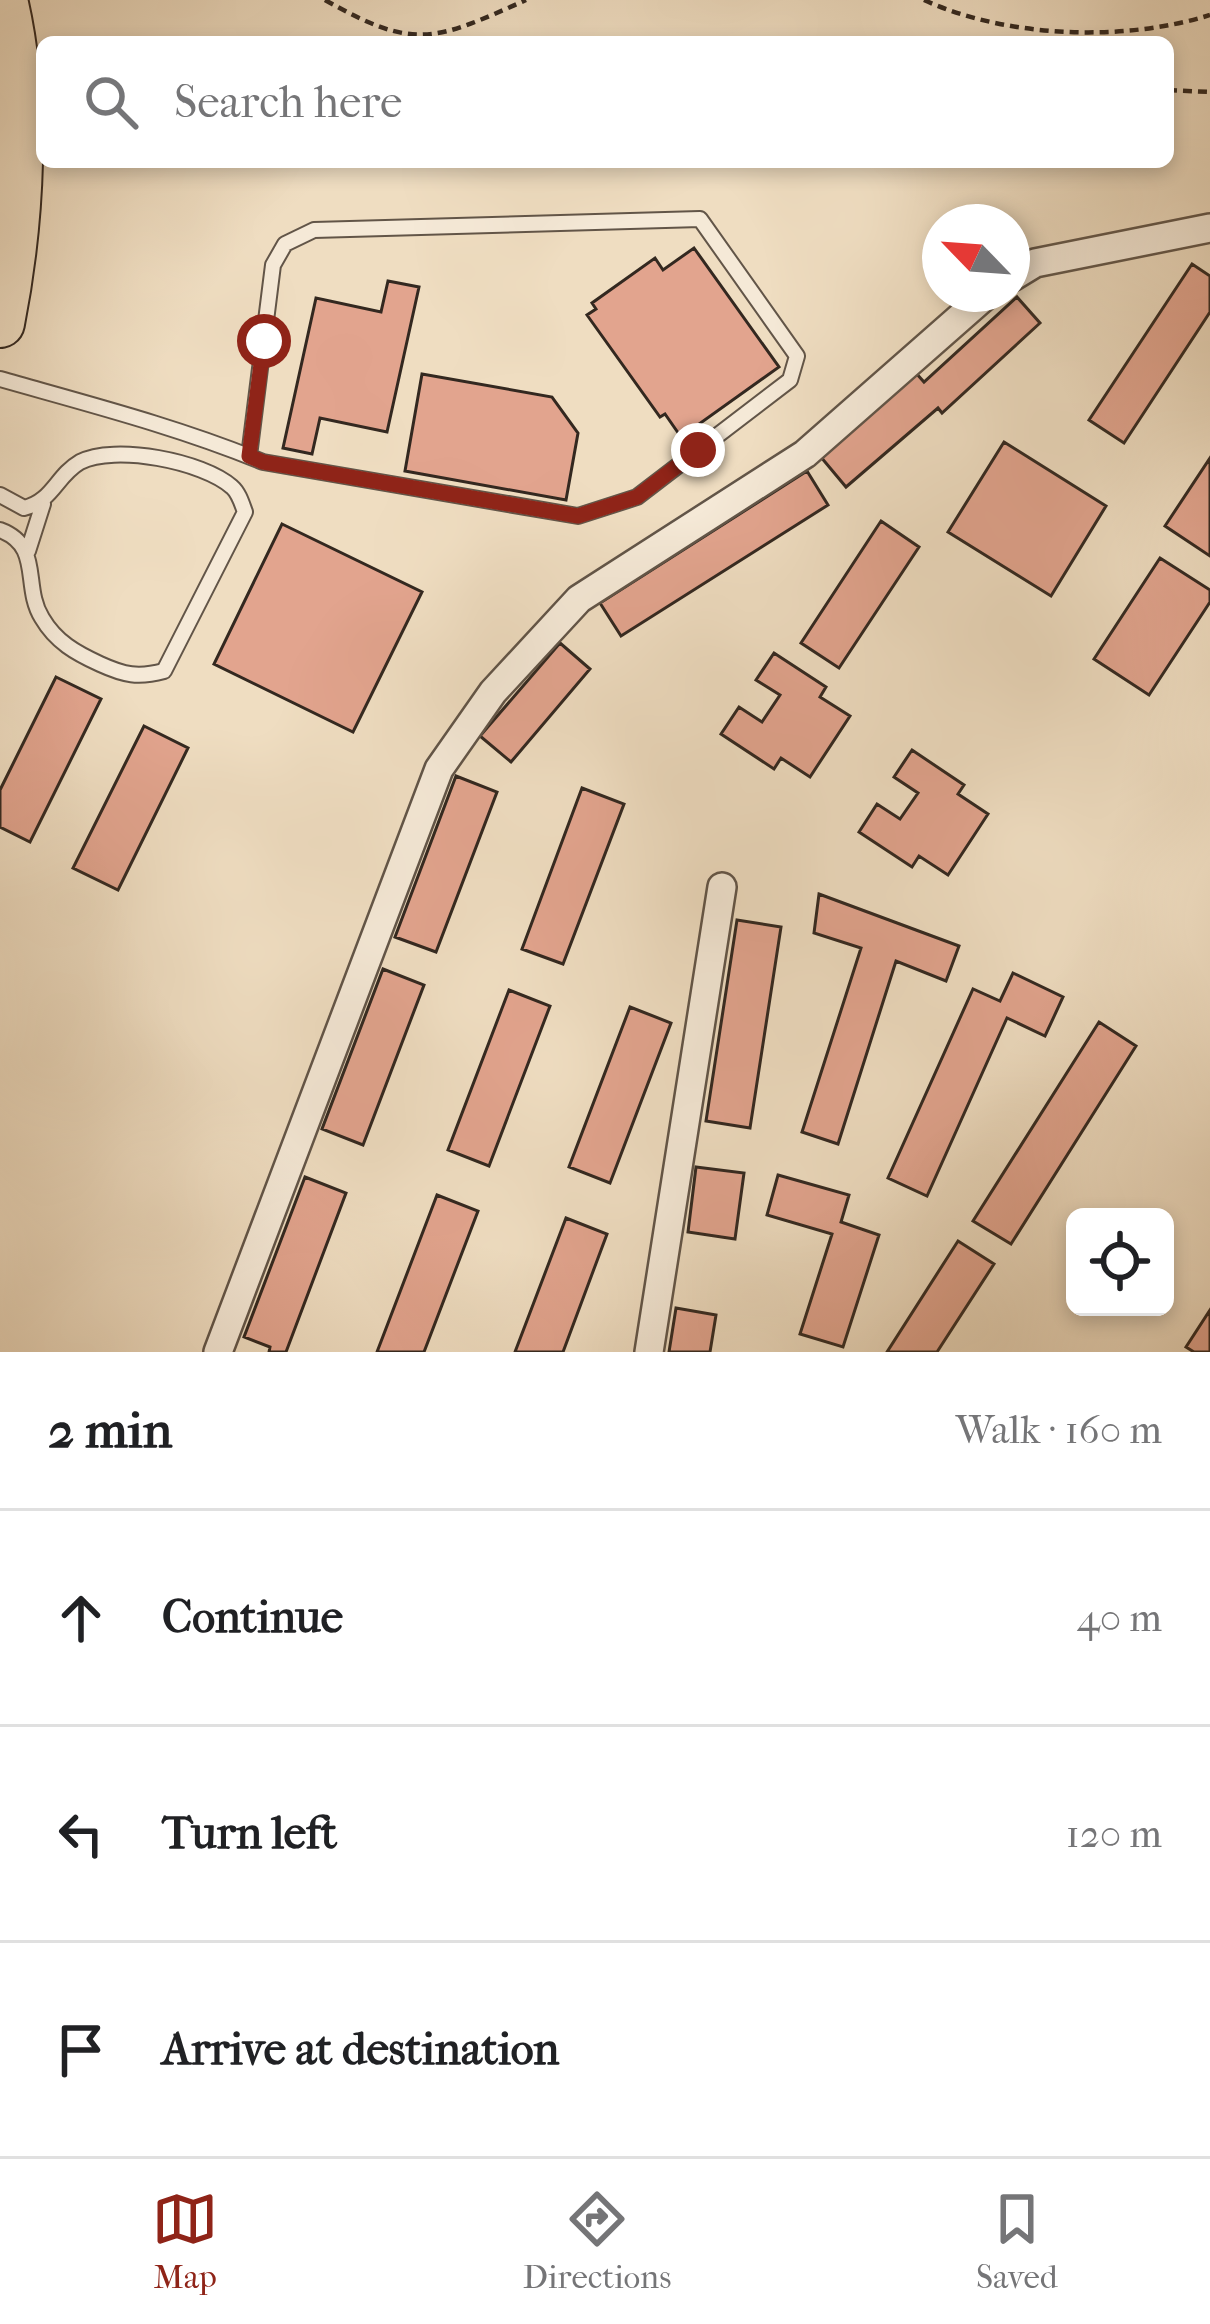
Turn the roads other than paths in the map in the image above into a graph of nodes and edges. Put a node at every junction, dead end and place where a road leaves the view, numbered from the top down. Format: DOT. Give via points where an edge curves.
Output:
graph roads {
  1 [pos="3,0"];
  2 [pos="1210,228"];
  3 [pos="1030,266"];
  4 [pos="967,312"];
  5 [pos="0,323"];
  6 [pos="0,379"];
  7 [pos="249,456"];
  8 [pos="0,495"];
  9 [pos="43,504"];
  10 [pos="0,530"];
  11 [pos="28,551"];
  12 [pos="722,886"];
  13 [pos="218,1352"];
  14 [pos="649,1352"];
  1 -- 5 [label="highway" via="16,145 14,252"];
  2 -- 3 [label="street"];
  4 -- 13 [label="street" via="805,454 579,599 494,692 440,769"];
  6 -- 7 [label="lane"];
  7 -- 7 [label="lane" via="578,516 637,497 790,380 797,356 700,219 314,230 285,244 273,265"];
  8 -- 9 [label="lane" via="24,508"];
  9 -- 11 [label="lane"];
  9 -- 11 [label="lane" via="74,465 129,451 216,478 235,488 245,512 164,671 142,677 68,649 40,616"];
  10 -- 11 [label="lane"];
  12 -- 14 [label="street"];
}
